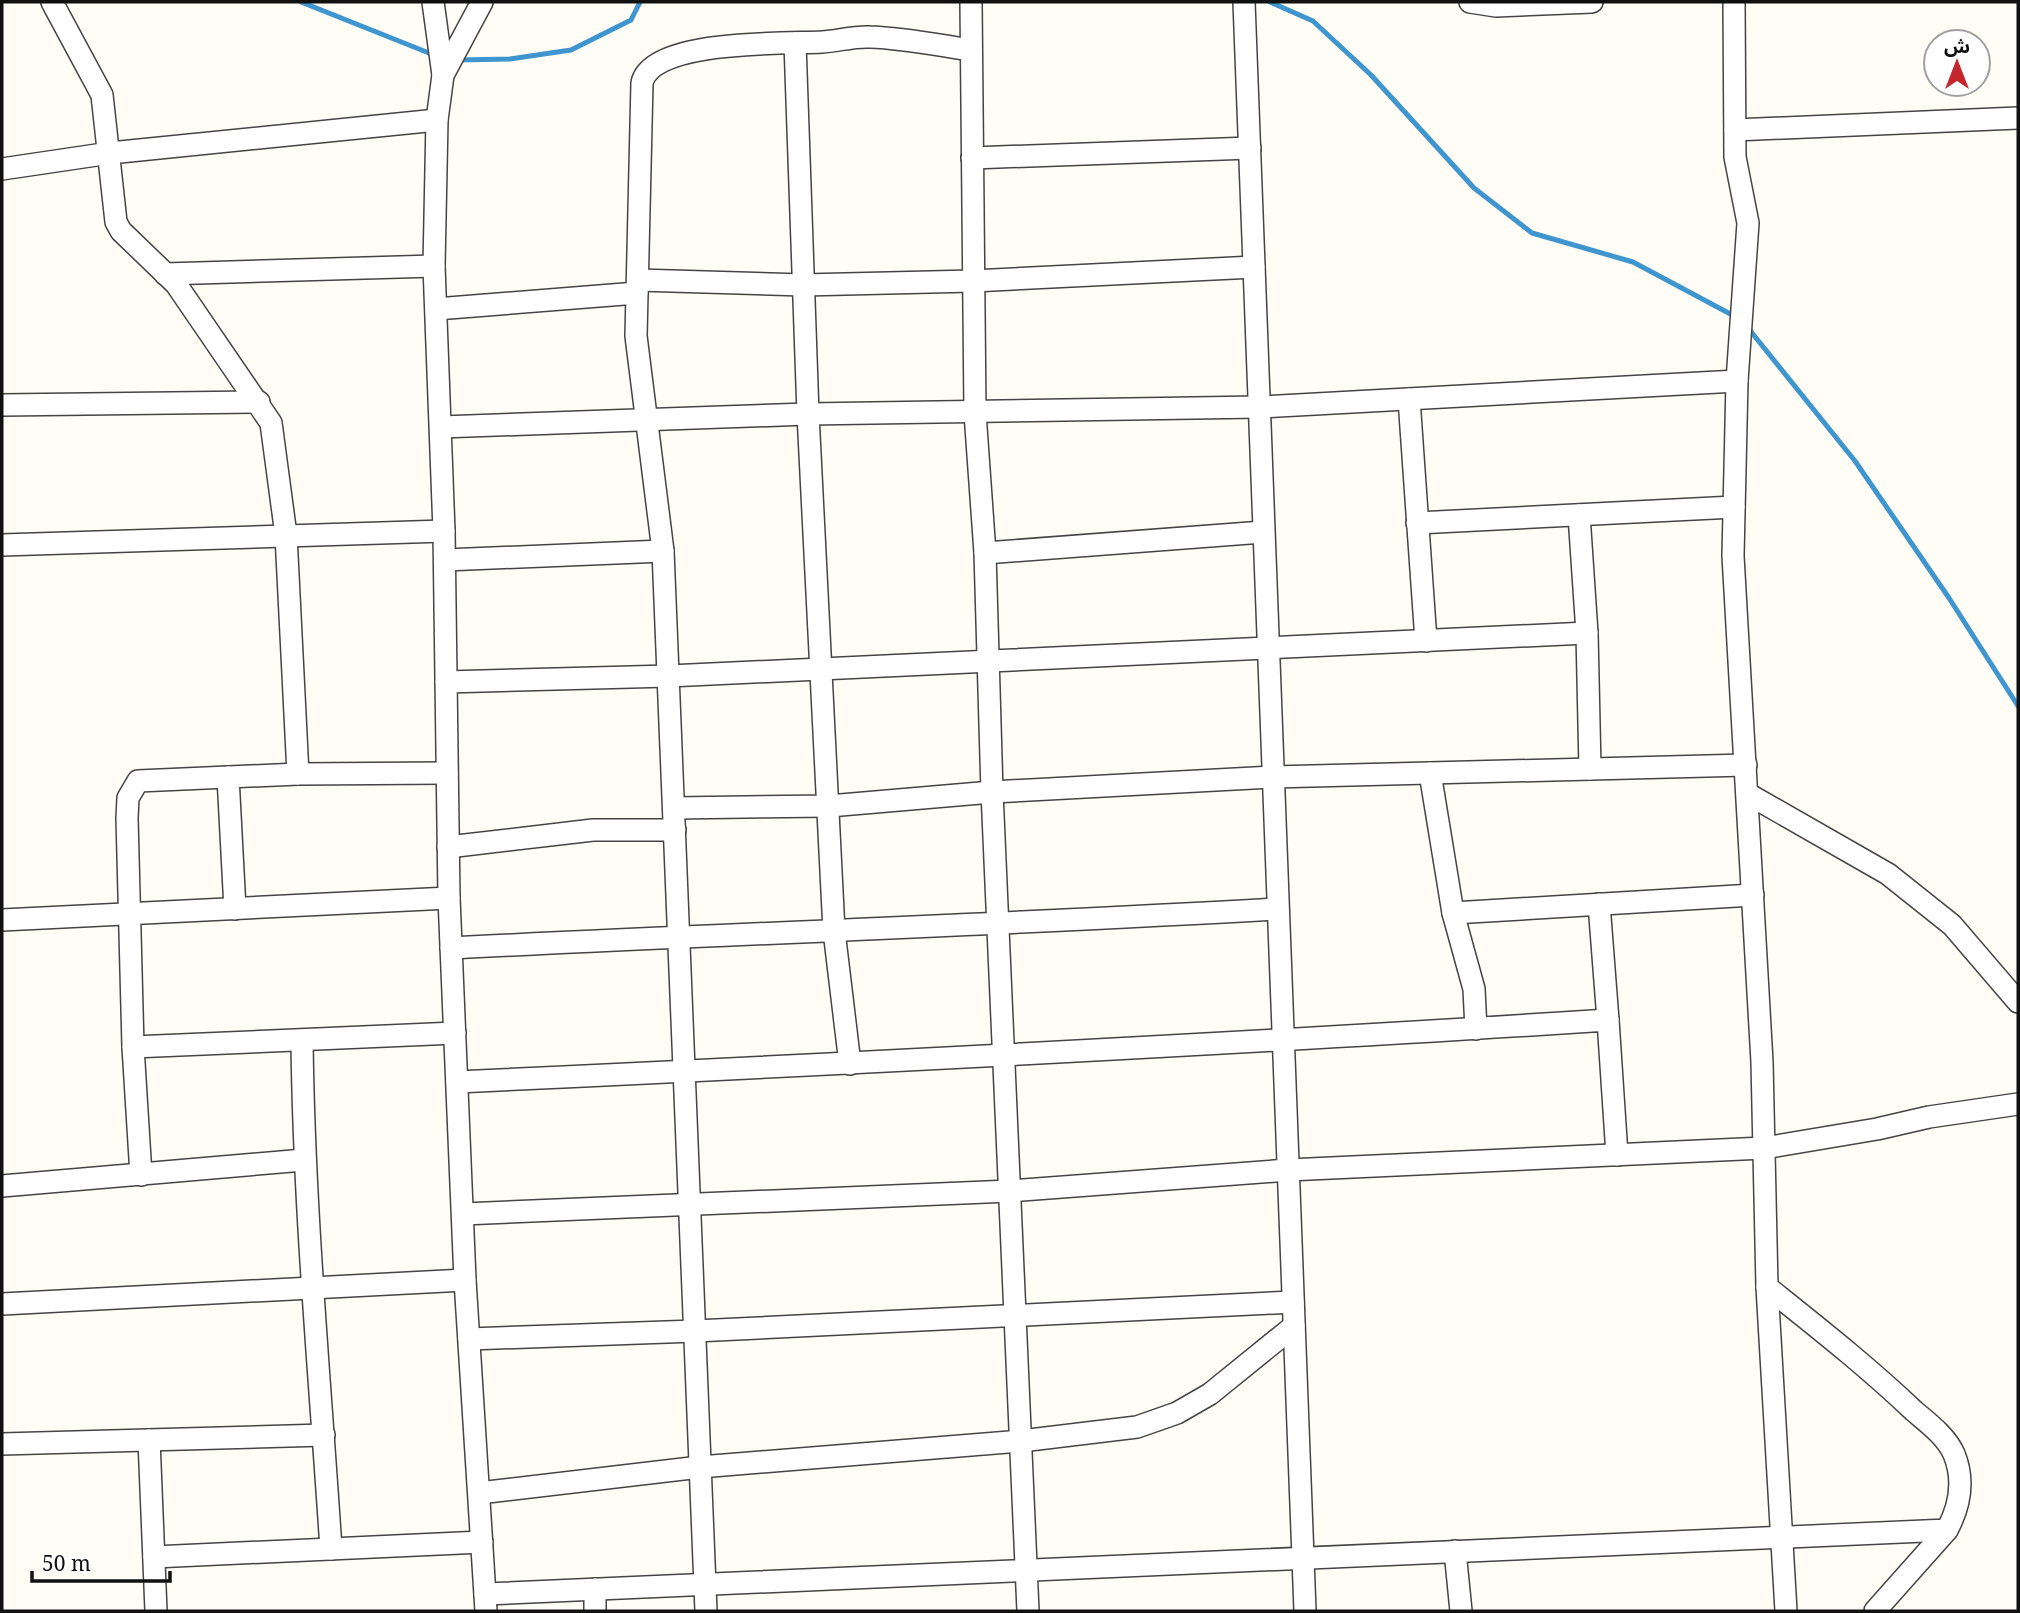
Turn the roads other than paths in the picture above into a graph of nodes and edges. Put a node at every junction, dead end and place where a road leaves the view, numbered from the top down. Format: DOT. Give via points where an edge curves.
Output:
graph roads {
  1 [pos="52,2"];
  2 [pos="433,2"];
  3 [pos="482,2"];
  4 [pos="971,2"];
  5 [pos="1244,2"];
  6 [pos="1471,2"];
  7 [pos="1591,2"];
  8 [pos="1734,2"];
  9 [pos="795,43"];
  10 [pos="971,50"];
  11 [pos="443,75"];
  12 [pos="2018,118"];
  13 [pos="437,120"];
  14 [pos="1735,130"];
  15 [pos="1250,148"];
  16 [pos="110,153"];
  17 [pos="972,158"];
  18 [pos="2,169"];
  19 [pos="434,266"];
  20 [pos="1254,267"];
  21 [pos="165,274"];
  22 [pos="973,281"];
  23 [pos="803,285"];
  24 [pos="638,287"];
  25 [pos="436,309"];
  26 [pos="1737,381"];
  27 [pos="1409,399"];
  28 [pos="259,402"];
  29 [pos="2,405"];
  30 [pos="1259,407"];
  31 [pos="975,413"];
  32 [pos="808,414"];
  33 [pos="648,422"];
  34 [pos="441,427"];
  35 [pos="1734,507"];
  36 [pos="1579,515"];
  37 [pos="1418,523"];
  38 [pos="444,531"];
  39 [pos="1263,532"];
  40 [pos="286,535"];
  41 [pos="2,545"];
  42 [pos="663,551"];
  43 [pos="985,553"];
  44 [pos="445,560"];
  45 [pos="1587,633"];
  46 [pos="1426,640"];
  47 [pos="1267,648"];
  48 [pos="987,661"];
  49 [pos="823,669"];
  50 [pos="668,676"];
  51 [pos="446,682"];
  52 [pos="1746,765"];
  53 [pos="1590,769"];
  54 [pos="447,773"];
  55 [pos="1430,773"];
  56 [pos="298,774"];
  57 [pos="228,777"];
  58 [pos="1273,777"];
  59 [pos="992,792"];
  60 [pos="1748,794"];
  61 [pos="829,806"];
  62 [pos="674,819"];
  63 [pos="448,847"];
  64 [pos="1753,895"];
  65 [pos="449,898"];
  66 [pos="1599,904"];
  67 [pos="235,909"];
  68 [pos="1277,909"];
  69 [pos="1453,913"];
  70 [pos="127,915"];
  71 [pos="2,920"];
  72 [pos="998,926"];
  73 [pos="834,931"];
  74 [pos="679,936"];
  75 [pos="451,948"];
  76 [pos="2018,1002"];
  77 [pos="1608,1020"];
  78 [pos="1476,1028"];
  79 [pos="455,1033"];
  80 [pos="1283,1037"];
  81 [pos="302,1041"];
  82 [pos="133,1048"];
  83 [pos="1004,1057"];
  84 [pos="850,1064"];
  85 [pos="684,1071"];
  86 [pos="457,1082"];
  87 [pos="2018,1104"];
  88 [pos="1764,1148"];
  89 [pos="1617,1155"];
  90 [pos="303,1160"];
  91 [pos="1288,1170"];
  92 [pos="141,1175"];
  93 [pos="2,1186"];
  94 [pos="1010,1191"];
  95 [pos="690,1204"];
  96 [pos="463,1214"];
  97 [pos="466,1280"];
  98 [pos="1767,1287"];
  99 [pos="311,1289"];
  100 [pos="1293,1302"];
  101 [pos="2,1304"];
  102 [pos="1015,1316"];
  103 [pos="1294,1326"];
  104 [pos="695,1331"];
  105 [pos="469,1339"];
  106 [pos="324,1435"];
  107 [pos="149,1440"];
  108 [pos="1021,1441"];
  109 [pos="2,1444"];
  110 [pos="700,1467"];
  111 [pos="479,1493"];
  112 [pos="1947,1530"];
  113 [pos="1783,1537"];
  114 [pos="482,1542"];
  115 [pos="331,1549"];
  116 [pos="1455,1551"];
  117 [pos="154,1557"];
  118 [pos="1303,1558"];
  119 [pos="1026,1573"];
  120 [pos="705,1583"];
  121 [pos="595,1589"];
  122 [pos="485,1603"];
  123 [pos="156,1611"];
  124 [pos="595,1611"];
  125 [pos="706,1611"];
  126 [pos="1028,1611"];
  127 [pos="1305,1611"];
  128 [pos="1461,1611"];
  129 [pos="1786,1611"];
  130 [pos="1875,1611"];
  1 -- 16 [label="street" via="102,95"];
  2 -- 11 [label="street"];
  3 -- 11 [label="street"];
  4 -- 10 [label="street"];
  5 -- 15 [label="street"];
  6 -- 7 [label="street" via="1496,6"];
  8 -- 14 [label="street"];
  9 -- 10 [label="street" via="866,36"];
  9 -- 23 [label="street"];
  9 -- 24 [label="street" via="695,51 657,64 644,75"];
  10 -- 17 [label="street"];
  11 -- 13 [label="street"];
  12 -- 14 [label="street"];
  13 -- 16 [label="street"];
  13 -- 19 [label="street"];
  14 -- 26 [label="street" via="1737,180 1748,223"];
  15 -- 17 [label="street"];
  15 -- 20 [label="street"];
  16 -- 18 [label="street"];
  16 -- 21 [label="street" via="116,222"];
  17 -- 22 [label="street"];
  19 -- 21 [label="street"];
  19 -- 25 [label="street"];
  20 -- 22 [label="street"];
  20 -- 30 [label="street"];
  21 -- 28 [label="street"];
  22 -- 23 [label="street"];
  22 -- 31 [label="street"];
  23 -- 24 [label="street"];
  23 -- 32 [label="street"];
  24 -- 25 [label="street"];
  24 -- 33 [label="street" via="636,336"];
  25 -- 34 [label="street"];
  26 -- 27 [label="street"];
  26 -- 35 [label="street"];
  27 -- 30 [label="street"];
  27 -- 37 [label="street"];
  28 -- 29 [label="street"];
  28 -- 40 [label="street" via="271,423"];
  30 -- 31 [label="street"];
  30 -- 39 [label="street"];
  31 -- 32 [label="street"];
  31 -- 43 [label="street"];
  32 -- 33 [label="street"];
  32 -- 49 [label="street"];
  33 -- 34 [label="street"];
  33 -- 42 [label="street"];
  34 -- 38 [label="street"];
  35 -- 36 [label="street"];
  35 -- 52 [label="street"];
  36 -- 37 [label="street"];
  36 -- 45 [label="street"];
  37 -- 46 [label="street"];
  38 -- 40 [label="street"];
  38 -- 44 [label="street"];
  39 -- 43 [label="street"];
  39 -- 47 [label="street"];
  40 -- 41 [label="street"];
  40 -- 56 [label="street"];
  42 -- 44 [label="street"];
  42 -- 50 [label="street"];
  43 -- 48 [label="street"];
  44 -- 51 [label="street"];
  45 -- 46 [label="street"];
  45 -- 53 [label="street"];
  46 -- 47 [label="street"];
  47 -- 48 [label="street"];
  47 -- 58 [label="street"];
  48 -- 49 [label="street"];
  48 -- 59 [label="street"];
  49 -- 50 [label="street"];
  49 -- 61 [label="street"];
  50 -- 51 [label="street"];
  50 -- 62 [label="street"];
  51 -- 54 [label="street"];
  52 -- 53 [label="street"];
  52 -- 60 [label="street"];
  53 -- 55 [label="street"];
  54 -- 56 [label="street"];
  54 -- 63 [label="street"];
  55 -- 58 [label="street"];
  55 -- 69 [label="street"];
  56 -- 57 [label="street"];
  57 -- 67 [label="street"];
  57 -- 70 [label="street" via="138,781 128,798"];
  58 -- 59 [label="street"];
  58 -- 68 [label="street"];
  59 -- 61 [label="street"];
  59 -- 72 [label="street"];
  60 -- 64 [label="street"];
  60 -- 76 [label="street" via="1888,874 1952,925"];
  61 -- 62 [label="street"];
  61 -- 73 [label="street"];
  62 -- 63 [label="street"];
  62 -- 74 [label="street"];
  63 -- 65 [label="street"];
  64 -- 66 [label="street"];
  64 -- 88 [label="street"];
  65 -- 67 [label="street"];
  65 -- 75 [label="street"];
  66 -- 69 [label="street"];
  66 -- 77 [label="street"];
  67 -- 70 [label="street"];
  68 -- 72 [label="street"];
  68 -- 80 [label="street"];
  69 -- 78 [label="street" via="1474,989"];
  70 -- 71 [label="street"];
  70 -- 82 [label="street"];
  72 -- 73 [label="street"];
  72 -- 83 [label="street"];
  73 -- 74 [label="street"];
  73 -- 84 [label="street"];
  74 -- 75 [label="street"];
  74 -- 85 [label="street"];
  75 -- 79 [label="street"];
  77 -- 78 [label="street"];
  77 -- 89 [label="street"];
  78 -- 80 [label="street"];
  79 -- 81 [label="street"];
  79 -- 86 [label="street"];
  80 -- 83 [label="street"];
  80 -- 91 [label="street"];
  81 -- 82 [label="street"];
  81 -- 90 [label="street"];
  82 -- 92 [label="street"];
  83 -- 84 [label="street"];
  83 -- 94 [label="street"];
  84 -- 85 [label="street"];
  85 -- 86 [label="street"];
  85 -- 95 [label="street"];
  86 -- 96 [label="street"];
  87 -- 88 [label="street"];
  88 -- 89 [label="street"];
  88 -- 98 [label="street"];
  89 -- 91 [label="street"];
  90 -- 92 [label="street"];
  90 -- 99 [label="street"];
  91 -- 94 [label="street"];
  91 -- 100 [label="street"];
  92 -- 93 [label="street"];
  94 -- 95 [label="street"];
  94 -- 102 [label="street"];
  95 -- 96 [label="street"];
  95 -- 104 [label="street"];
  96 -- 97 [label="street"];
  97 -- 99 [label="street"];
  97 -- 105 [label="street"];
  98 -- 112 [label="street" via="1877,1375 1944,1438 1960,1478 1958,1510"];
  98 -- 113 [label="street"];
  99 -- 101 [label="street"];
  99 -- 106 [label="street"];
  100 -- 102 [label="street"];
  100 -- 103 [label="street"];
  102 -- 104 [label="street"];
  102 -- 108 [label="street"];
  103 -- 108 [label="street" via="1210,1394 1156,1423"];
  103 -- 118 [label="street"];
  104 -- 105 [label="street"];
  104 -- 110 [label="street"];
  105 -- 111 [label="street"];
  106 -- 107 [label="street"];
  106 -- 115 [label="street"];
  107 -- 109 [label="street"];
  107 -- 117 [label="street"];
  108 -- 110 [label="street"];
  108 -- 119 [label="street"];
  110 -- 111 [label="street"];
  110 -- 120 [label="street"];
  111 -- 114 [label="street"];
  112 -- 113 [label="street"];
  112 -- 130 [label="street"];
  113 -- 116 [label="street"];
  113 -- 129 [label="street"];
  114 -- 115 [label="street"];
  114 -- 122 [label="street"];
  115 -- 117 [label="street"];
  116 -- 118 [label="street"];
  116 -- 128 [label="street"];
  117 -- 123 [label="street"];
  118 -- 119 [label="street"];
  118 -- 127 [label="street"];
  119 -- 120 [label="street"];
  119 -- 126 [label="street"];
  120 -- 121 [label="street"];
  120 -- 125 [label="street"];
  121 -- 122 [label="street"];
  121 -- 124 [label="street"];
}
